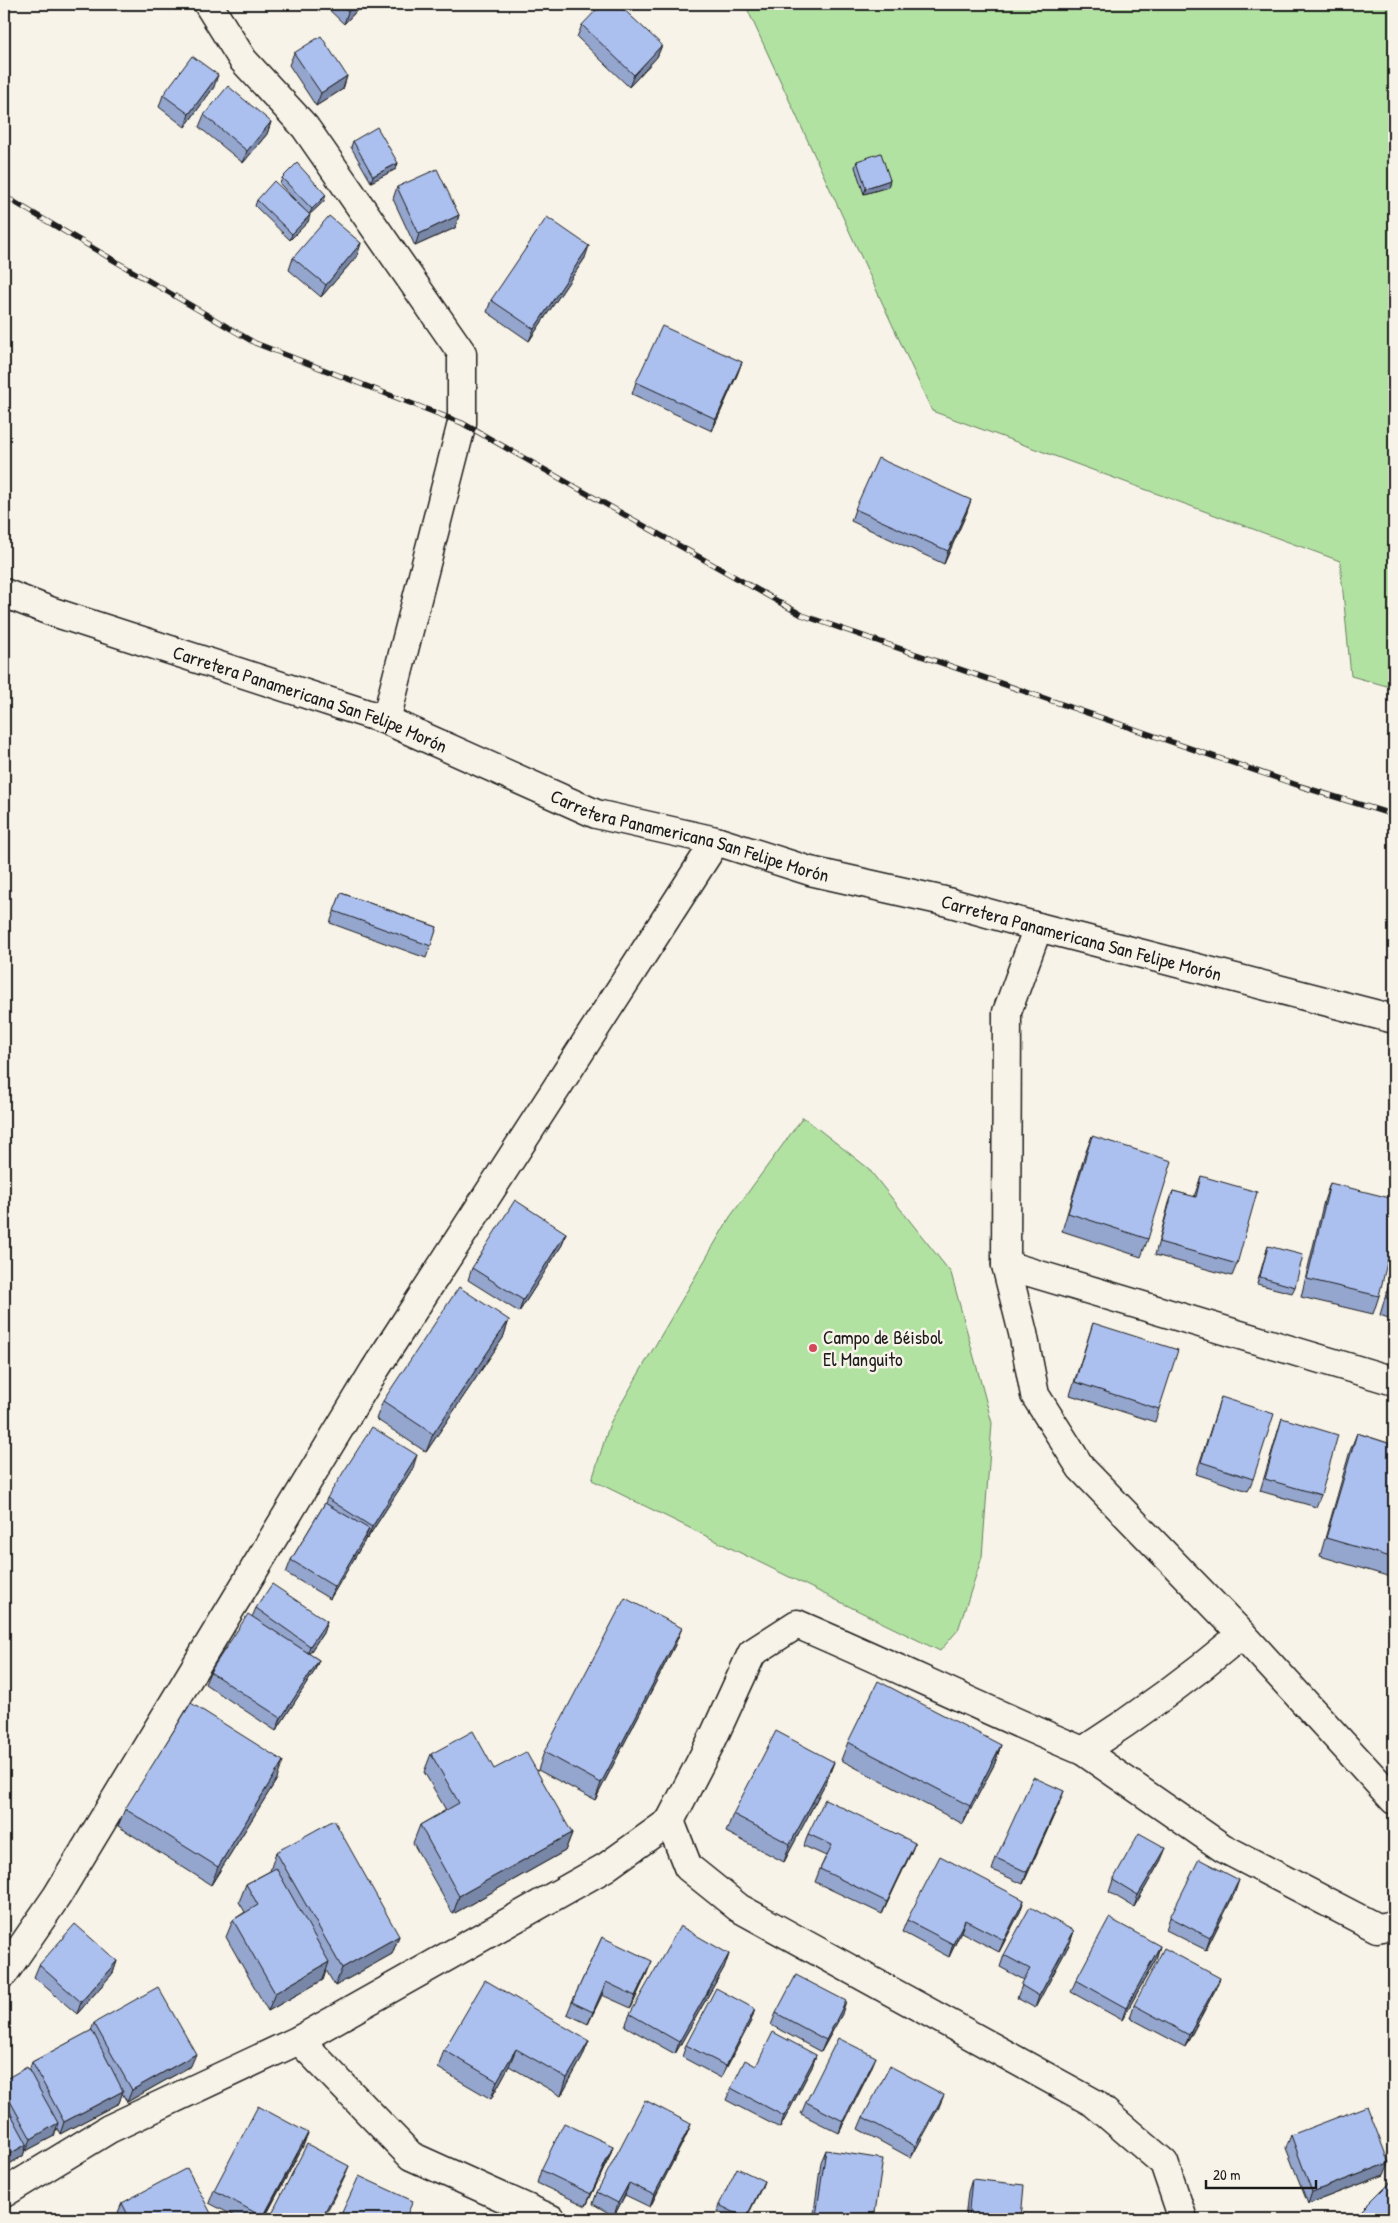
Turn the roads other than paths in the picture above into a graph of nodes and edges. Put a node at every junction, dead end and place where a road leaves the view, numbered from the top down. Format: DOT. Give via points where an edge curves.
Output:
graph roads {
  1 [pos="208,4"];
  2 [pos="4,593"];
  3 [pos="386,720"];
  4 [pos="716,841"];
  5 [pos="1038,928"];
  6 [pos="1394,1019"];
  7 [pos="1006,1265"];
  8 [pos="1394,1381"];
  9 [pos="1242,1634"];
  10 [pos="1083,1751"];
  11 [pos="1394,1800"];
  12 [pos="670,1821"];
  13 [pos="1394,1924"];
  14 [pos="4,1973"];
  15 [pos="300,2040"];
  16 [pos="4,2193"];
  17 [pos="551,2219"];
  18 [pos="1183,2219"];
  1 -- 3 [label="street" via="242,60 305,127 462,353 462,423"];
  2 -- 3 [label="street, Carretera Panamericana San Felipe Morón" via="50,611"];
  3 -- 4 [label="street, Carretera Panamericana San Felipe Morón" via="596,814"];
  4 -- 5 [label="street, Carretera Panamericana San Felipe Morón" via="810,871 944,901"];
  4 -- 14 [label="street" via="374,1370 57,1896"];
  5 -- 6 [label="street, Carretera Panamericana San Felipe Morón"];
  5 -- 7 [label="street" via="1007,1012"];
  7 -- 8 [label="street"];
  7 -- 9 [label="street" via="1035,1395 1081,1468"];
  9 -- 10 [label="street" via="1182,1683"];
  9 -- 11 [label="street"];
  10 -- 12 [label="street" via="797,1624 752,1652"];
  10 -- 13 [label="street" via="1223,1848 1377,1928"];
  12 -- 15 [label="street" via="606,1867"];
  12 -- 18 [label="street" via="688,1867 739,1908 1094,2103 1164,2163"];
  15 -- 16 [label="street" via="110,2128"];
  15 -- 17 [label="street" via="411,2156"];
}
